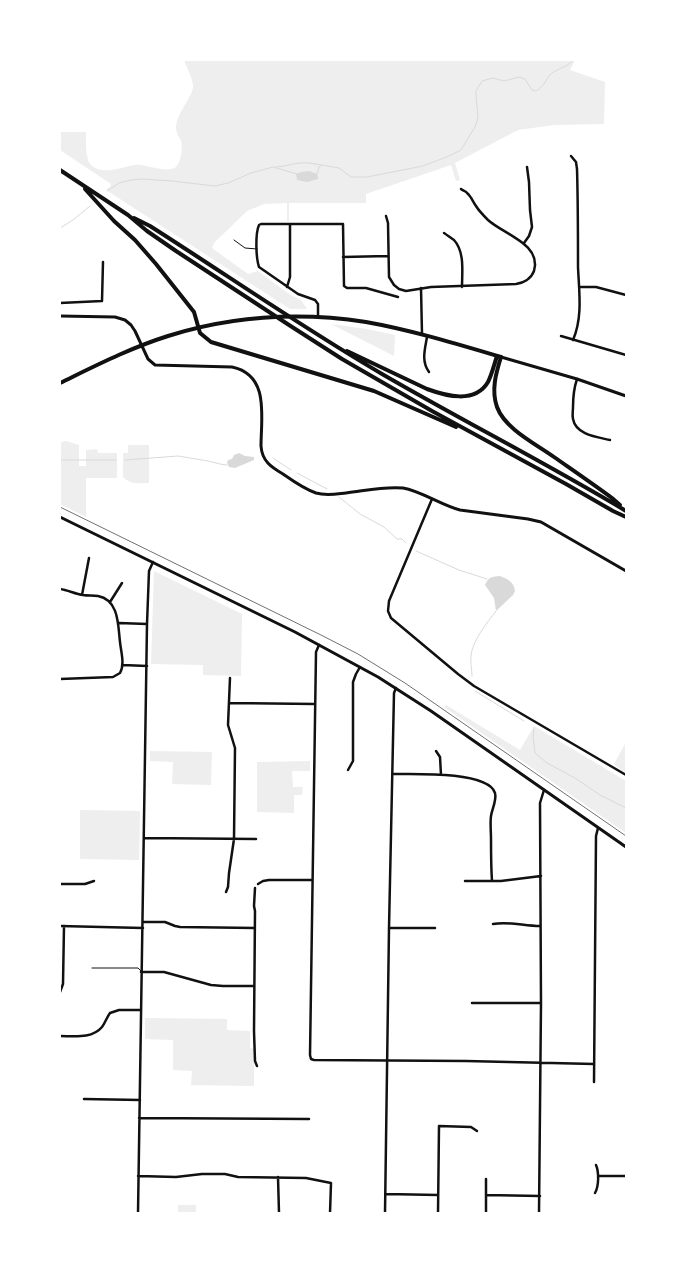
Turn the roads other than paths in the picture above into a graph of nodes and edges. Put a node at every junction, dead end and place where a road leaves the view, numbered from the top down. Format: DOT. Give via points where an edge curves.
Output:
graph roads {
  1 [pos="572,156"];
  2 [pos="527,167"];
  3 [pos="60,170"];
  4 [pos="81,183"];
  5 [pos="461,189"];
  6 [pos="128,215"];
  7 [pos="386,216"];
  8 [pos="290,224"];
  9 [pos="444,233"];
  10 [pos="234,240"];
  11 [pos="524,243"];
  12 [pos="257,249"];
  13 [pos="388,256"];
  14 [pos="343,257"];
  15 [pos="102,262"];
  16 [pos="286,287"];
  17 [pos="462,287"];
  18 [pos="579,287"];
  19 [pos="421,288"];
  20 [pos="626,295"];
  21 [pos="398,297"];
  22 [pos="60,303"];
  23 [pos="60,316"];
  24 [pos="318,317"];
  25 [pos="198,328"];
  26 [pos="422,335"];
  27 [pos="561,336"];
  28 [pos="427,337"];
  29 [pos="573,340"];
  30 [pos="328,342"];
  31 [pos="142,346"];
  32 [pos="626,355"];
  33 [pos="499,356"];
  34 [pos="429,372"];
  35 [pos="577,379"];
  36 [pos="60,383"];
  37 [pos="626,396"];
  38 [pos="480,437"];
  39 [pos="610,440"];
  40 [pos="432,499"];
  41 [pos="626,510"];
  42 [pos="60,517"];
  43 [pos="626,517"];
  44 [pos="89,558"];
  45 [pos="152,562"];
  46 [pos="626,571"];
  47 [pos="122,583"];
  48 [pos="60,589"];
  49 [pos="82,595"];
  50 [pos="110,602"];
  51 [pos="118,624"];
  52 [pos="147,624"];
  53 [pos="319,645"];
  54 [pos="123,665"];
  55 [pos="147,666"];
  56 [pos="360,667"];
  57 [pos="60,678"];
  58 [pos="230,678"];
  59 [pos="396,688"];
  60 [pos="229,703"];
  61 [pos="316,704"];
  62 [pos="436,751"];
  63 [pos="348,770"];
  64 [pos="393,774"];
  65 [pos="441,775"];
  66 [pos="626,775"];
  67 [pos="544,790"];
  68 [pos="598,828"];
  69 [pos="144,838"];
  70 [pos="234,839"];
  71 [pos="256,839"];
  72 [pos="626,847"];
  73 [pos="541,876"];
  74 [pos="312,880"];
  75 [pos="465,880"];
  76 [pos="94,881"];
  77 [pos="492,881"];
  78 [pos="60,884"];
  79 [pos="258,884"];
  80 [pos="255,888"];
  81 [pos="226,892"];
  82 [pos="143,922"];
  83 [pos="493,924"];
  84 [pos="62,926"];
  85 [pos="540,926"];
  86 [pos="143,928"];
  87 [pos="255,928"];
  88 [pos="389,928"];
  89 [pos="436,928"];
  90 [pos="92,968"];
  91 [pos="141,972"];
  92 [pos="254,986"];
  93 [pos="60,992"];
  94 [pos="472,1003"];
  95 [pos="540,1003"];
  96 [pos="141,1010"];
  97 [pos="60,1036"];
  98 [pos="388,1061"];
  99 [pos="540,1063"];
  100 [pos="594,1064"];
  101 [pos="257,1066"];
  102 [pos="594,1082"];
  103 [pos="84,1098"];
  104 [pos="140,1100"];
  105 [pos="139,1118"];
  106 [pos="308,1119"];
  107 [pos="477,1131"];
  108 [pos="596,1165"];
  109 [pos="138,1176"];
  110 [pos="598,1176"];
  111 [pos="626,1176"];
  112 [pos="278,1177"];
  113 [pos="486,1179"];
  114 [pos="595,1193"];
  115 [pos="386,1194"];
  116 [pos="438,1195"];
  117 [pos="486,1195"];
  118 [pos="540,1196"];
  119 [pos="138,1213"];
  120 [pos="279,1213"];
  121 [pos="330,1213"];
  122 [pos="385,1213"];
  123 [pos="438,1213"];
  124 [pos="486,1213"];
  125 [pos="539,1213"];
  1 -- 18 [label="street" via="577,169"];
  2 -- 11 [label="street" via="532,227"];
  3 -- 4 [label="main road"];
  4 -- 6 [label="main road"];
  4 -- 25 [label="main road" via="156,264 194,312"];
  5 -- 11 [label="street" via="493,224"];
  6 -- 30 [label="main road" via="158,230"];
  6 -- 38 [label="main road" via="289,325"];
  7 -- 13 [label="street"];
  8 -- 12 [label="street" via="259,225"];
  8 -- 14 [label="street" via="343,224"];
  8 -- 16 [label="street" via="290,276"];
  9 -- 17 [label="street" via="455,242 462,259"];
  10 -- 12 [label="lane" via="245,248"];
  11 -- 17 [label="street" via="534,264 528,280 516,284"];
  12 -- 16 [label="street" via="259,267"];
  13 -- 14 [label="street"];
  13 -- 19 [label="street" via="389,277 394,285 406,291"];
  14 -- 21 [label="street" via="344,286"];
  15 -- 22 [label="street" via="102,302"];
  16 -- 24 [label="street" via="315,300"];
  17 -- 19 [label="street"];
  18 -- 20 [label="street" via="596,287"];
  18 -- 29 [label="street" via="578,323"];
  19 -- 26 [label="street"];
  23 -- 31 [label="street" via="120,318 136,331"];
  24 -- 25 [label="main road" via="258,318"];
  24 -- 26 [label="main road"];
  25 -- 31 [label="main road"];
  25 -- 38 [label="main road" via="201,335 216,344 374,391"];
  26 -- 28 [label="main road"];
  27 -- 29 [label="street"];
  28 -- 33 [label="main road"];
  28 -- 34 [label="street" via="424,361"];
  29 -- 32 [label="street"];
  30 -- 33 [label="main road" via="427,389 454,396 469,395 485,386"];
  30 -- 41 [label="main road"];
  31 -- 36 [label="main road"];
  31 -- 40 [label="street" via="149,361 157,365 232,367 248,374 260,392 263,457 273,468 301,486 327,495 400,488"];
  33 -- 35 [label="street"];
  33 -- 41 [label="main road" via="494,395 497,408 506,421"];
  35 -- 37 [label="street"];
  35 -- 39 [label="street" via="574,423 583,432"];
  38 -- 43 [label="main road"];
  40 -- 46 [label="street" via="466,511 541,522"];
  40 -- 66 [label="street" via="389,601 391,618 474,686"];
  42 -- 45 [label="street"];
  44 -- 49 [label="street"];
  45 -- 52 [label="street"];
  45 -- 53 [label="street"];
  47 -- 50 [label="street"];
  48 -- 49 [label="street"];
  49 -- 50 [label="street" via="99,596"];
  50 -- 51 [label="street" via="116,610"];
  51 -- 52 [label="street"];
  51 -- 54 [label="street"];
  52 -- 55 [label="street"];
  53 -- 56 [label="street"];
  53 -- 61 [label="street" via="316,652"];
  54 -- 55 [label="street"];
  54 -- 57 [label="street" via="120,673 113,677"];
  55 -- 69 [label="street"];
  56 -- 59 [label="street"];
  56 -- 63 [label="street" via="353,682 353,761"];
  58 -- 60 [label="street"];
  59 -- 64 [label="street"];
  59 -- 67 [label="street"];
  60 -- 61 [label="street"];
  60 -- 70 [label="street" via="228,728 235,748"];
  61 -- 74 [label="street"];
  62 -- 65 [label="street" via="440,757"];
  64 -- 65 [label="street"];
  64 -- 88 [label="street"];
  65 -- 77 [label="street" via="478,781 495,793 491,818"];
  67 -- 68 [label="street"];
  67 -- 73 [label="street" via="540,803"];
  68 -- 72 [label="street"];
  68 -- 100 [label="street"];
  69 -- 70 [label="street"];
  69 -- 82 [label="street"];
  70 -- 71 [label="street"];
  70 -- 81 [label="street"];
  73 -- 77 [label="street"];
  73 -- 85 [label="street"];
  74 -- 79 [label="street" via="272,879"];
  74 -- 98 [label="street" via="311,1059"];
  75 -- 77 [label="street"];
  76 -- 78 [label="street"];
  80 -- 87 [label="street"];
  82 -- 86 [label="street"];
  82 -- 87 [label="street" via="165,922 177,927"];
  83 -- 85 [label="street" via="511,922"];
  84 -- 86 [label="street"];
  84 -- 93 [label="street" via="63,984"];
  85 -- 95 [label="street"];
  86 -- 91 [label="street"];
  87 -- 92 [label="street"];
  88 -- 89 [label="street"];
  88 -- 98 [label="street"];
  90 -- 91 [label="lane" via="138,968"];
  91 -- 92 [label="street" via="164,972 211,985"];
  91 -- 96 [label="street"];
  92 -- 101 [label="street"];
  94 -- 95 [label="street"];
  95 -- 99 [label="street"];
  96 -- 97 [label="street" via="110,1013 96,1034"];
  96 -- 104 [label="street"];
  98 -- 99 [label="street"];
  98 -- 115 [label="street"];
  99 -- 100 [label="street"];
  99 -- 118 [label="street"];
  100 -- 102 [label="street"];
  103 -- 104 [label="street"];
  104 -- 105 [label="street"];
  105 -- 106 [label="street"];
  105 -- 109 [label="street"];
  107 -- 116 [label="street" via="471,1127 439,1126"];
  108 -- 110 [label="street"];
  109 -- 112 [label="street" via="226,1174"];
  109 -- 119 [label="street"];
  110 -- 111 [label="street"];
  110 -- 114 [label="street"];
  112 -- 120 [label="street"];
  112 -- 121 [label="street" via="331,1183"];
  113 -- 117 [label="street"];
  115 -- 116 [label="street"];
  115 -- 122 [label="street"];
  116 -- 123 [label="street"];
  117 -- 118 [label="street"];
  117 -- 124 [label="street"];
  118 -- 125 [label="street"];
}
